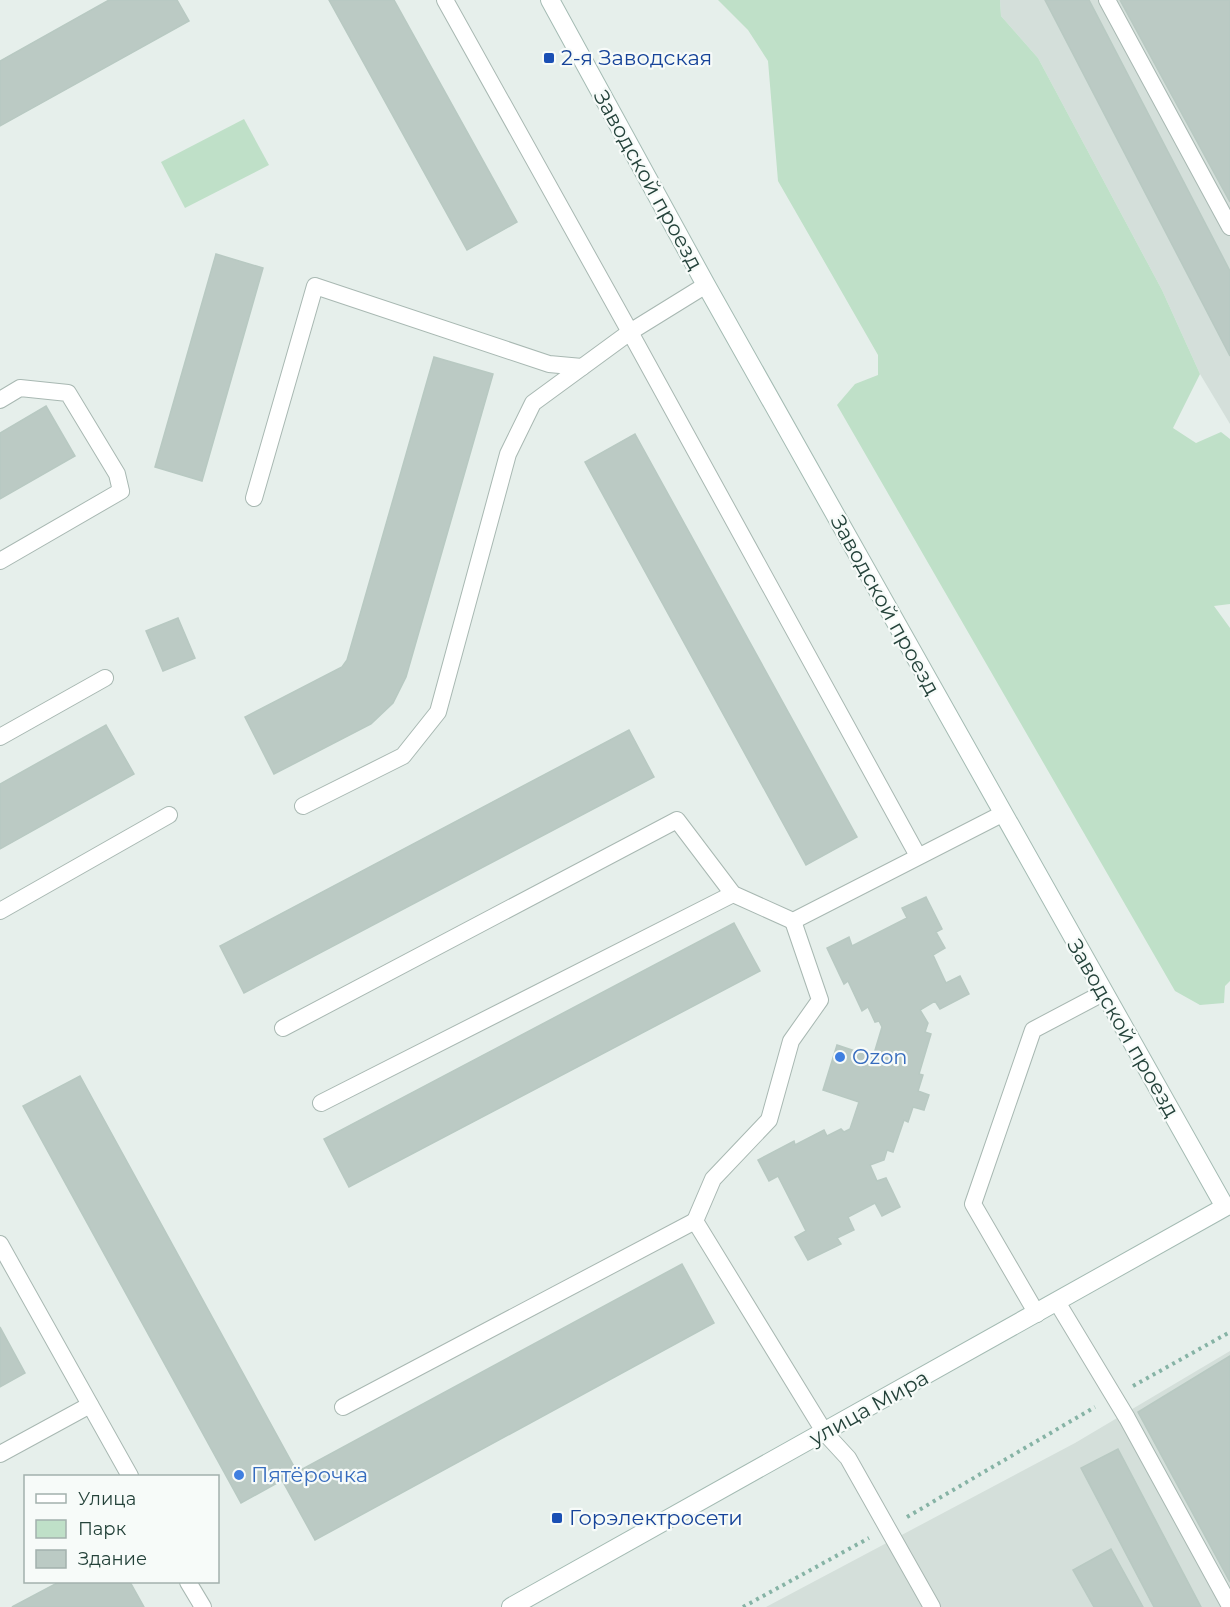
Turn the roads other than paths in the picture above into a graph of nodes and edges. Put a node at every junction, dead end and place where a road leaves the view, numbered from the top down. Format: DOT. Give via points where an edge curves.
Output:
graph roads {
  1 [pos="445,0"];
  2 [pos="550,0"];
  3 [pos="1107,0"];
  4 [pos="1230,227"];
  5 [pos="706,285"];
  6 [pos="630,332"];
  7 [pos="582,367"];
  8 [pos="0,400"];
  9 [pos="254,498"];
  10 [pos="0,561"];
  11 [pos="105,678"];
  12 [pos="0,737"];
  13 [pos="303,806"];
  14 [pos="1002,814"];
  15 [pos="169,815"];
  16 [pos="918,856"];
  17 [pos="733,894"];
  18 [pos="0,911"];
  19 [pos="793,921"];
  20 [pos="1103,993"];
  21 [pos="283,1028"];
  22 [pos="321,1103"];
  23 [pos="1227,1210"];
  24 [pos="695,1221"];
  25 [pos="0,1244"];
  26 [pos="1056,1302"];
  27 [pos="1037,1314"];
  28 [pos="90,1405"];
  29 [pos="343,1407"];
  30 [pos="825,1433"];
  31 [pos="0,1454"];
  32 [pos="129,1475"];
  33 [pos="189,1583"];
  34 [pos="1230,1606"];
  35 [pos="203,1607"];
  36 [pos="511,1607"];
  37 [pos="932,1607"];
  1 -- 6 [label="lane"];
  2 -- 5 [label="main road, Заводской проезд"];
  3 -- 4 [label="lane"];
  5 -- 6 [label="lane"];
  5 -- 14 [label="main road, Заводской проезд"];
  6 -- 7 [label="lane"];
  6 -- 16 [label="lane"];
  7 -- 9 [label="lane" via="549,364 315,286"];
  7 -- 13 [label="lane" via="532,403 508,454 438,712 403,756"];
  8 -- 10 [label="lane" via="20,388 68,393 117,474 121,491"];
  11 -- 12 [label="lane"];
  14 -- 16 [label="lane"];
  14 -- 20 [label="main road, Заводской проезд"];
  15 -- 18 [label="lane"];
  16 -- 19 [label="lane"];
  17 -- 19 [label="lane"];
  17 -- 21 [label="lane" via="677,820"];
  17 -- 22 [label="lane"];
  19 -- 24 [label="lane" via="820,1000 790,1041 769,1120 713,1179"];
  20 -- 23 [label="main road, Заводской проезд"];
  20 -- 27 [label="lane" via="1033,1030 973,1204"];
  23 -- 26 [label="main road, улица Мира"];
  24 -- 29 [label="lane"];
  24 -- 30 [label="lane"];
  25 -- 28 [label="lane"];
  26 -- 27 [label="main road, улица Мира"];
  26 -- 34 [label="lane" via="1114,1396"];
  27 -- 30 [label="main road, улица Мира"];
  28 -- 31 [label="lane"];
  28 -- 32 [label="lane"];
  30 -- 36 [label="main road, улица Мира"];
  30 -- 37 [label="lane" via="848,1458"];
  33 -- 35 [label="lane"];
}
